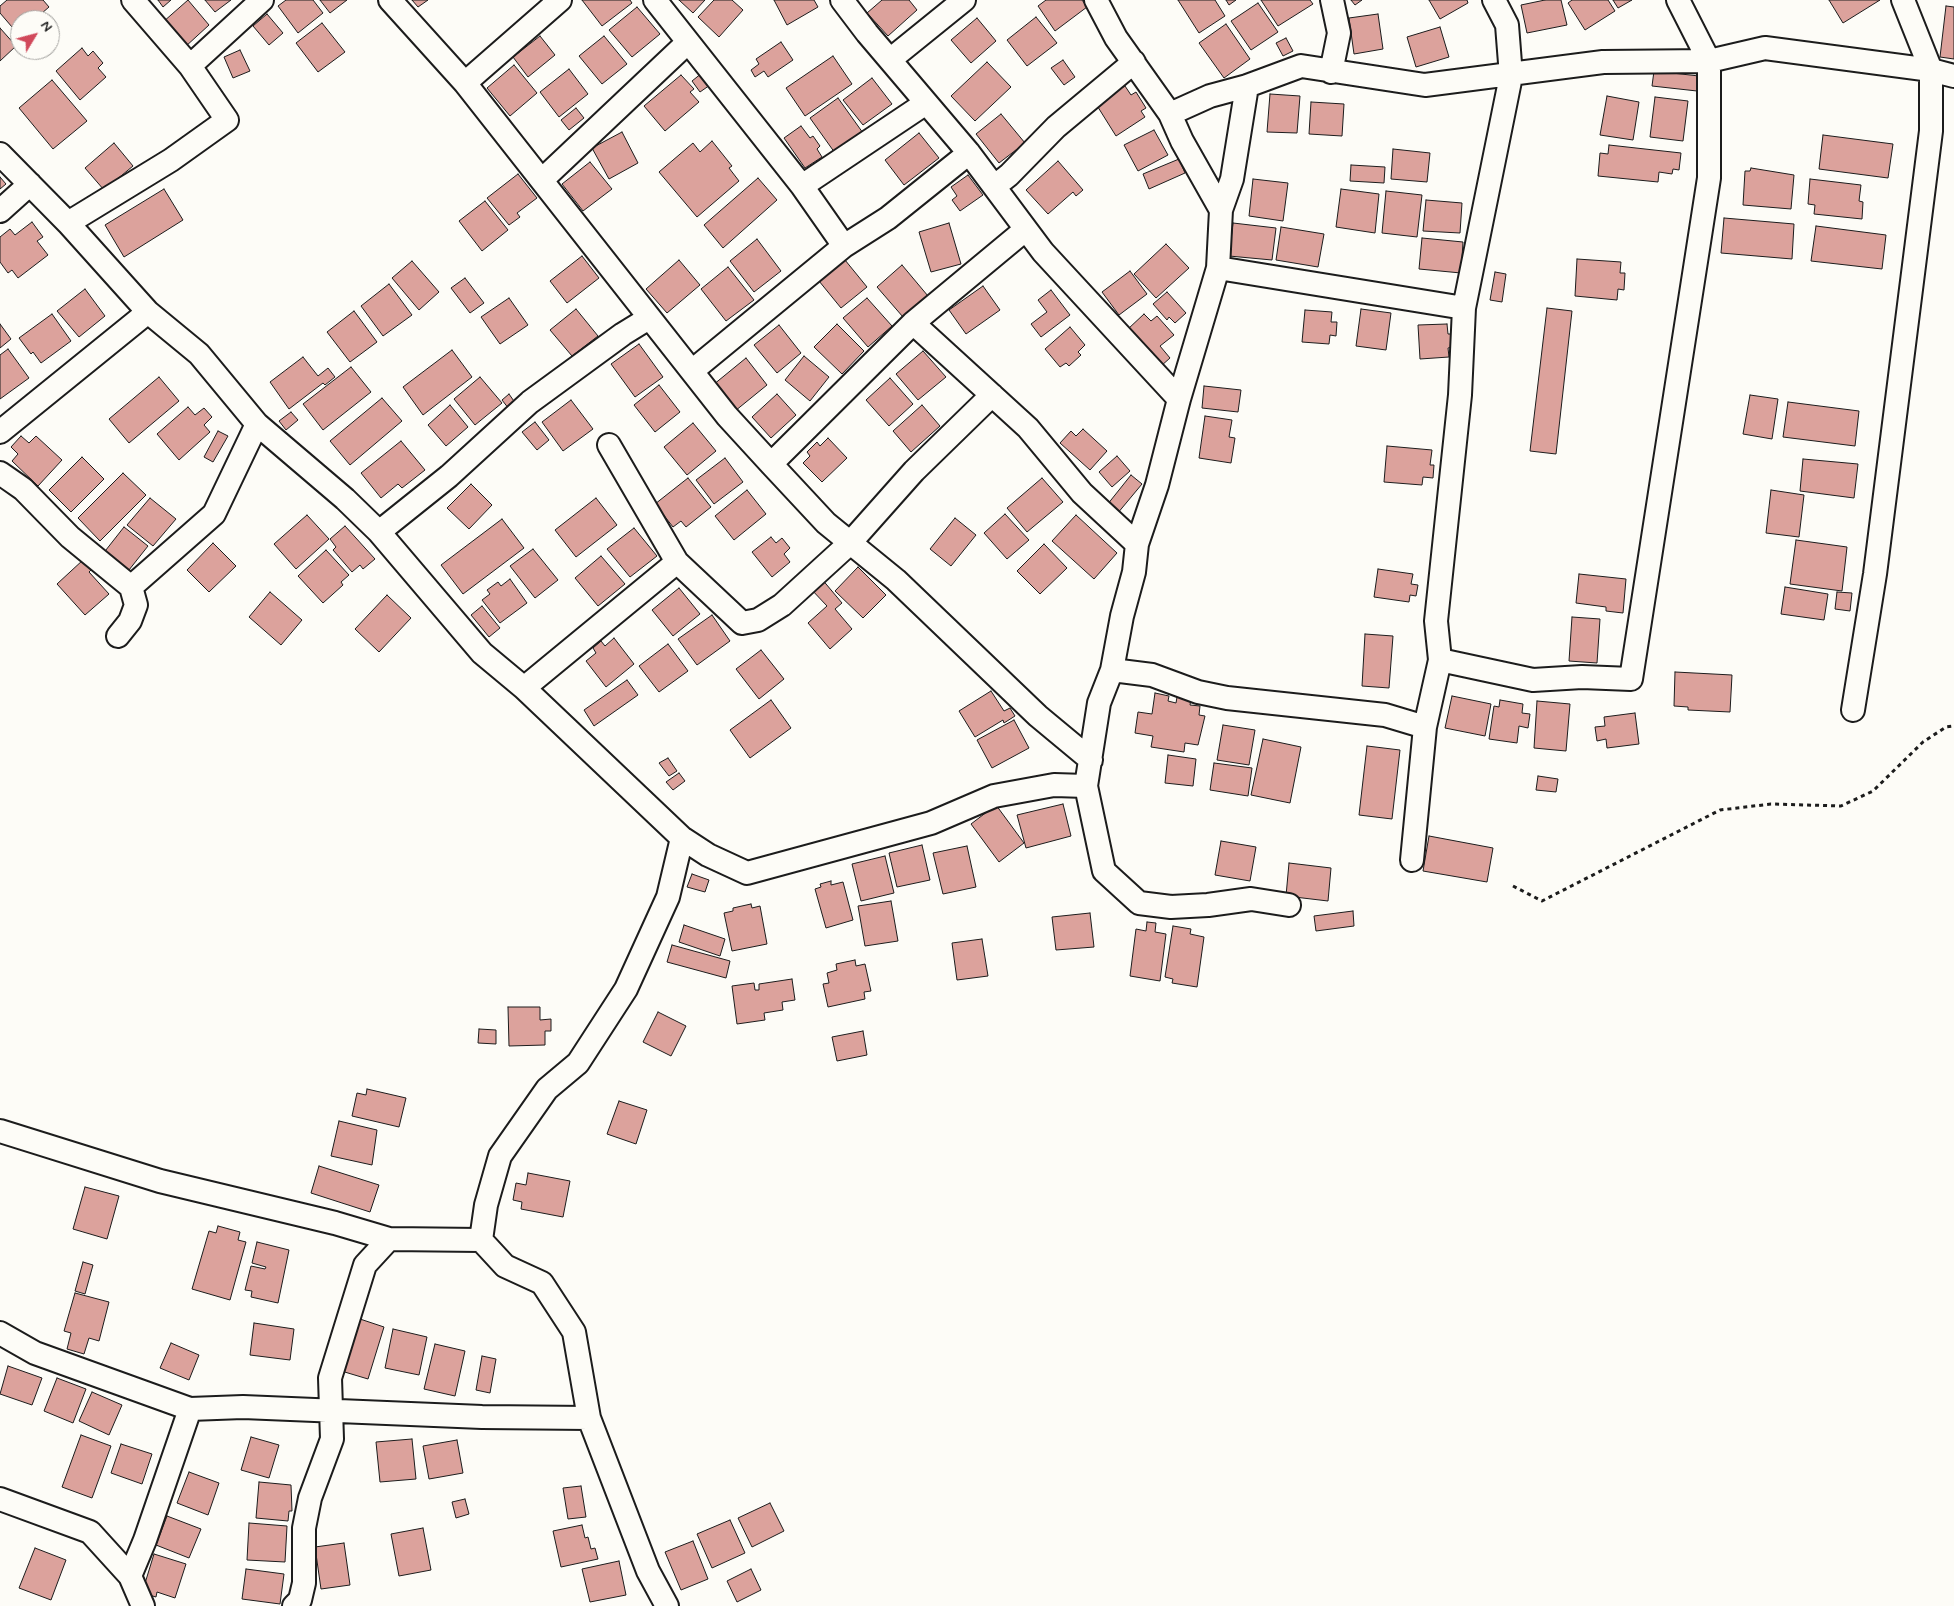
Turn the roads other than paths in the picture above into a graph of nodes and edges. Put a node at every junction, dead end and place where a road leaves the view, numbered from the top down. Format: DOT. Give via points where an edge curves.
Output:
graph roads {
  1 [pos="133,0"];
  2 [pos="262,0"];
  3 [pos="390,0"];
  4 [pos="560,0"];
  5 [pos="655,0"];
  6 [pos="842,0"];
  7 [pos="964,0"];
  8 [pos="1096,0"];
  9 [pos="1332,0"];
  10 [pos="1494,0"];
  11 [pos="1678,0"];
  12 [pos="1903,0"];
  13 [pos="687,43"];
  14 [pos="891,59"];
  15 [pos="1709,61"];
  16 [pos="1134,62"];
  17 [pos="190,66"];
  18 [pos="1931,70"];
  19 [pos="1331,72"];
  20 [pos="1512,76"];
  21 [pos="1954,76"];
  22 [pos="465,82"];
  23 [pos="1247,86"];
  24 [pos="926,103"];
  25 [pos="1170,114"];
  26 [pos="969,153"];
  27 [pos="0,154"];
  28 [pos="542,179"];
  29 [pos="30,184"];
  30 [pos="802,186"];
  31 [pos="995,186"];
  32 [pos="1222,210"];
  33 [pos="0,211"];
  34 [pos="68,223"];
  35 [pos="1025,230"];
  36 [pos="844,246"];
  37 [pos="1218,268"];
  38 [pos="1464,308"];
  39 [pos="148,312"];
  40 [pos="649,318"];
  41 [pos="913,323"];
  42 [pos="692,371"];
  43 [pos="992,395"];
  44 [pos="1178,399"];
  45 [pos="257,424"];
  46 [pos="0,432"];
  47 [pos="609,445"];
  48 [pos="771,464"];
  49 [pos="0,474"];
  50 [pos="379,532"];
  51 [pos="850,543"];
  52 [pos="1137,544"];
  53 [pos="677,562"];
  54 [pos="131,587"];
  55 [pos="118,636"];
  56 [pos="1440,660"];
  57 [pos="1112,670"];
  58 [pos="524,688"];
  59 [pos="1853,710"];
  60 [pos="1425,727"];
  61 [pos="1091,760"];
  62 [pos="1086,786"];
  63 [pos="682,838"];
  64 [pos="1412,860"];
  65 [pos="1289,905"];
  66 [pos="0,1131"];
  67 [pos="389,1238"];
  68 [pos="481,1240"];
  69 [pos="0,1333"];
  70 [pos="190,1409"];
  71 [pos="331,1412"];
  72 [pos="590,1418"];
  73 [pos="0,1499"];
  74 [pos="130,1576"];
  75 [pos="143,1606"];
  76 [pos="294,1606"];
  77 [pos="667,1606"];
  1 -- 17 [label="street"];
  2 -- 17 [label="street"];
  3 -- 22 [label="street"];
  4 -- 22 [label="street"];
  5 -- 13 [label="street"];
  6 -- 14 [label="street"];
  7 -- 14 [label="street"];
  8 -- 16 [label="street" via="1116,38"];
  9 -- 19 [label="street" via="1339,32"];
  10 -- 20 [label="street" via="1507,25"];
  11 -- 15 [label="street"];
  12 -- 18 [label="street"];
  13 -- 28 [label="street"];
  13 -- 30 [label="street"];
  14 -- 24 [label="street"];
  15 -- 18 [label="street" via="1765,48"];
  15 -- 20 [label="street" via="1603,62"];
  15 -- 56 [label="street" via="1709,178 1632,679 1534,680"];
  16 -- 25 [label="street"];
  16 -- 31 [label="street" via="1056,127 1010,175"];
  17 -- 34 [label="street" via="227,120 171,160"];
  18 -- 21 [label="street"];
  18 -- 59 [label="street" via="1931,131 1875,574"];
  19 -- 20 [label="street" via="1425,86"];
  19 -- 23 [label="street" via="1301,66"];
  20 -- 38 [label="street"];
  22 -- 28 [label="street"];
  23 -- 25 [label="street" via="1210,96"];
  23 -- 32 [label="street" via="1232,179"];
  24 -- 26 [label="street"];
  24 -- 30 [label="street"];
  25 -- 32 [label="street"];
  26 -- 31 [label="street"];
  26 -- 36 [label="street" via="888,218"];
  27 -- 29 [label="street"];
  28 -- 40 [label="street"];
  29 -- 33 [label="street"];
  29 -- 34 [label="street"];
  30 -- 36 [label="street"];
  31 -- 35 [label="street"];
  32 -- 37 [label="street"];
  34 -- 39 [label="street"];
  35 -- 41 [label="street"];
  35 -- 44 [label="street"];
  36 -- 42 [label="street"];
  37 -- 38 [label="street"];
  37 -- 44 [label="street"];
  38 -- 56 [label="street" via="1460,395 1436,620"];
  39 -- 45 [label="street" via="199,354"];
  39 -- 46 [label="street"];
  40 -- 42 [label="street"];
  40 -- 50 [label="street" via="530,402 448,476"];
  41 -- 43 [label="street"];
  41 -- 48 [label="street"];
  42 -- 48 [label="street"];
  43 -- 51 [label="street" via="914,471"];
  43 -- 52 [label="street" via="1028,428 1082,494"];
  44 -- 52 [label="street" via="1157,485"];
  45 -- 50 [label="street" via="346,499"];
  45 -- 54 [label="street" via="214,514"];
  47 -- 53 [label="street"];
  48 -- 51 [label="street" via="826,524"];
  49 -- 54 [label="street" via="23,489 70,537"];
  50 -- 58 [label="street" via="471,642"];
  51 -- 53 [label="street" via="782,605 758,620 742,623"];
  51 -- 61 [label="street" via="896,580 1038,716"];
  52 -- 57 [label="street" via="1134,572"];
  53 -- 58 [label="street"];
  54 -- 55 [label="street" via="136,605 130,621"];
  56 -- 60 [label="street"];
  57 -- 60 [label="street" via="1152,675 1198,692 1227,698 1385,715"];
  57 -- 61 [label="street" via="1099,703"];
  58 -- 63 [label="street"];
  60 -- 64 [label="street"];
  61 -- 62 [label="street"];
  62 -- 63 [label="street" via="1054,785 994,796 931,823 747,873 708,855"];
  62 -- 65 [label="street" via="1104,871 1139,903 1208,905 1251,898"];
  63 -- 68 [label="street" via="668,897 626,989 578,1063 546,1089 500,1156 486,1205"];
  66 -- 67 [label="street" via="160,1181"];
  67 -- 68 [label="street"];
  67 -- 71 [label="street" via="365,1265 330,1378"];
  68 -- 72 [label="street" via="504,1266 542,1283 574,1332"];
  69 -- 70 [label="street" via="35,1354"];
  70 -- 71 [label="street"];
  70 -- 74 [label="street"];
  71 -- 72 [label="street"];
  71 -- 76 [label="street" via="332,1439 310,1498 304,1528 304,1583 300,1600"];
  72 -- 77 [label="street" via="648,1572"];
  73 -- 74 [label="street" via="90,1532"];
  74 -- 75 [label="street"];
}
